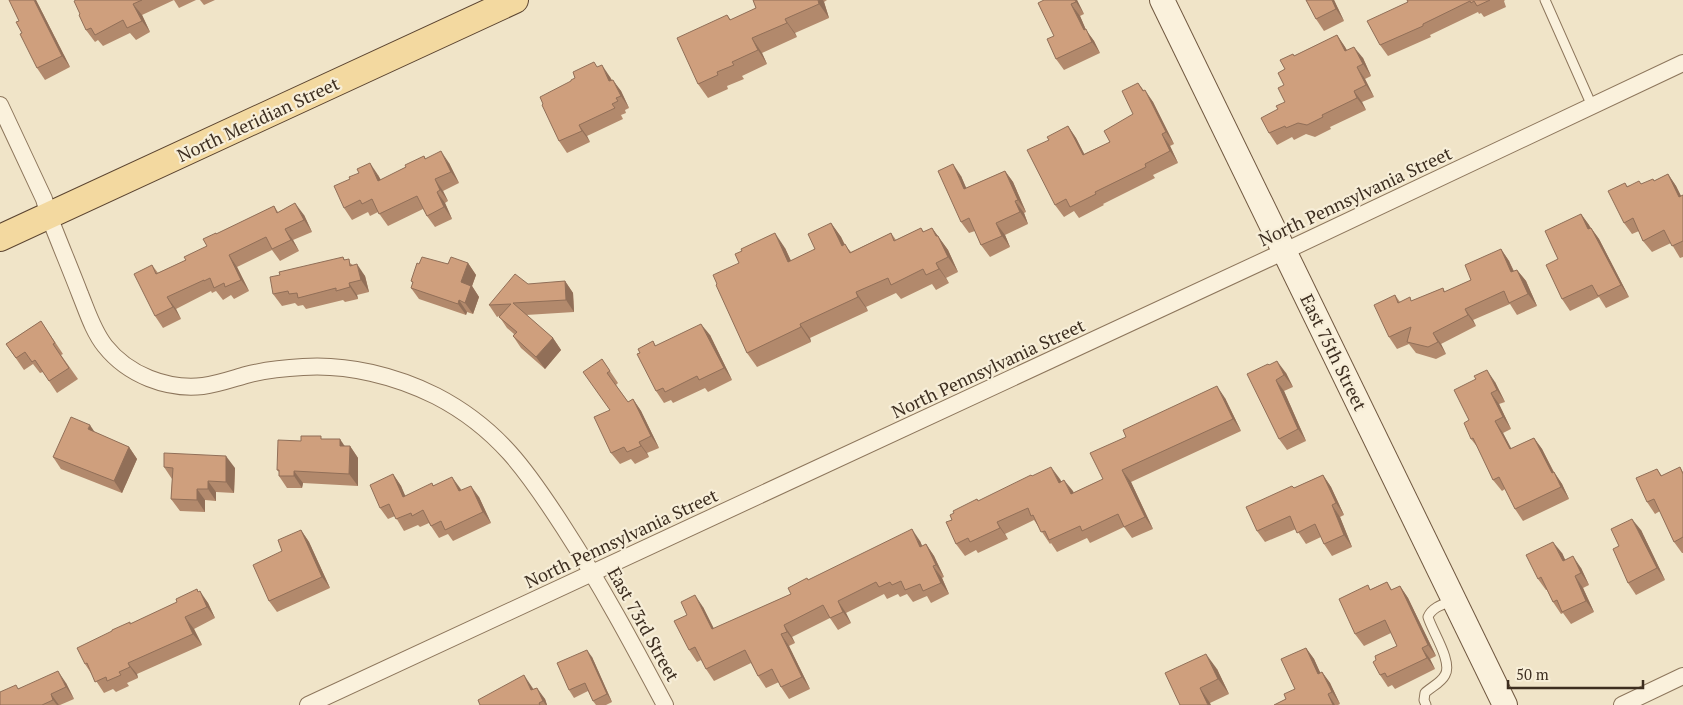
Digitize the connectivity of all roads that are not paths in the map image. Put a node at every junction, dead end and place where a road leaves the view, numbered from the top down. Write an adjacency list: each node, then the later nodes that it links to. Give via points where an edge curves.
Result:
1 (514, 0): 7 (main road, North Meridian Street)
2 (1162, 0): 9 (street, East 75th Street)
3 (1545, 0): 6 (lane)
4 (1683, 62): 6 (street, North Pennsylvania Street)
5 (0, 105): 7 (street, East 73rd Street)
6 (1592, 106): 9 (street, North Pennsylvania Street)
7 (49, 216): 8 (main road, North Meridian Street); 10 (street, East 73rd Street, via 97,334 126,365 144,376 175,386 202,386 276,369 318,366 366,372 423,390 476,421 511,452)
8 (0, 238)
9 (1285, 252): 10 (street, North Pennsylvania Street); 11 (street, East 75th Street)
10 (594, 573): 13 (street, North Pennsylvania Street); 14 (street, East 73rd Street)
11 (1454, 600): 15 (lane, via 1436,608 1428,617 1448,669 1445,677 1425,693); 16 (street, East 75th Street)
12 (1683, 676): 17 (street)
13 (308, 705)
14 (665, 705)
15 (1426, 705)
16 (1505, 705)
17 (1622, 705)

